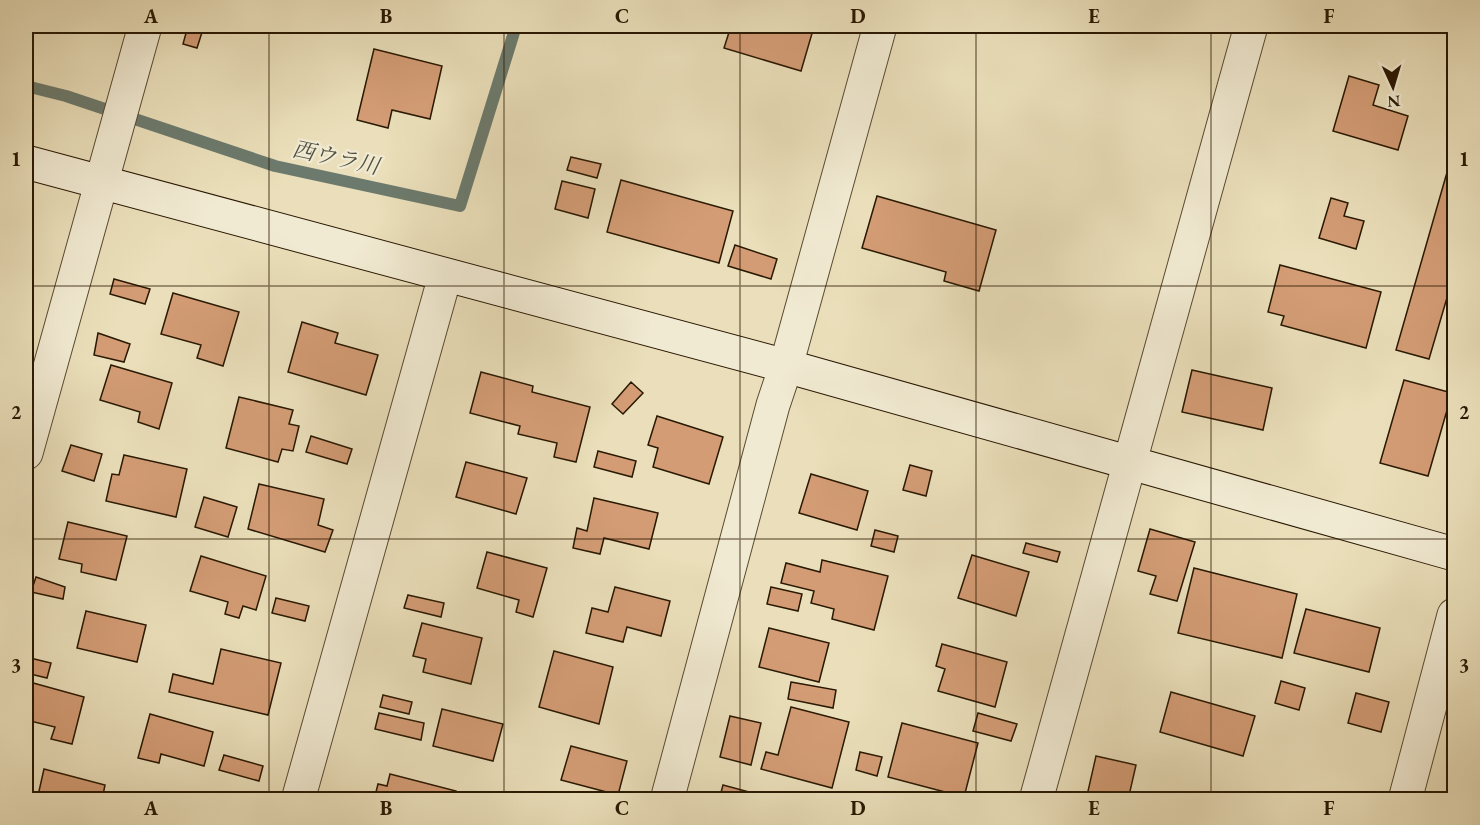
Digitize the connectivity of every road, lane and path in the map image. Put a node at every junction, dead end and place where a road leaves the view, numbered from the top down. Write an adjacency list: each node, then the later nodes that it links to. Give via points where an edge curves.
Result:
1 (145, 26): 5 (street)
2 (880, 26): 7 (street)
3 (1251, 26): 9 (street)
4 (26, 162): 5 (street)
5 (102, 183): 6 (street); 8 (street)
6 (445, 276): 7 (street); 12 (street)
7 (786, 366): 9 (street); 13 (street)
8 (26, 453)
9 (1130, 463): 10 (street); 14 (street)
10 (1455, 554)
11 (1455, 615): 15 (street)
12 (298, 800)
13 (667, 800)
14 (1036, 800)
15 (1405, 800)

